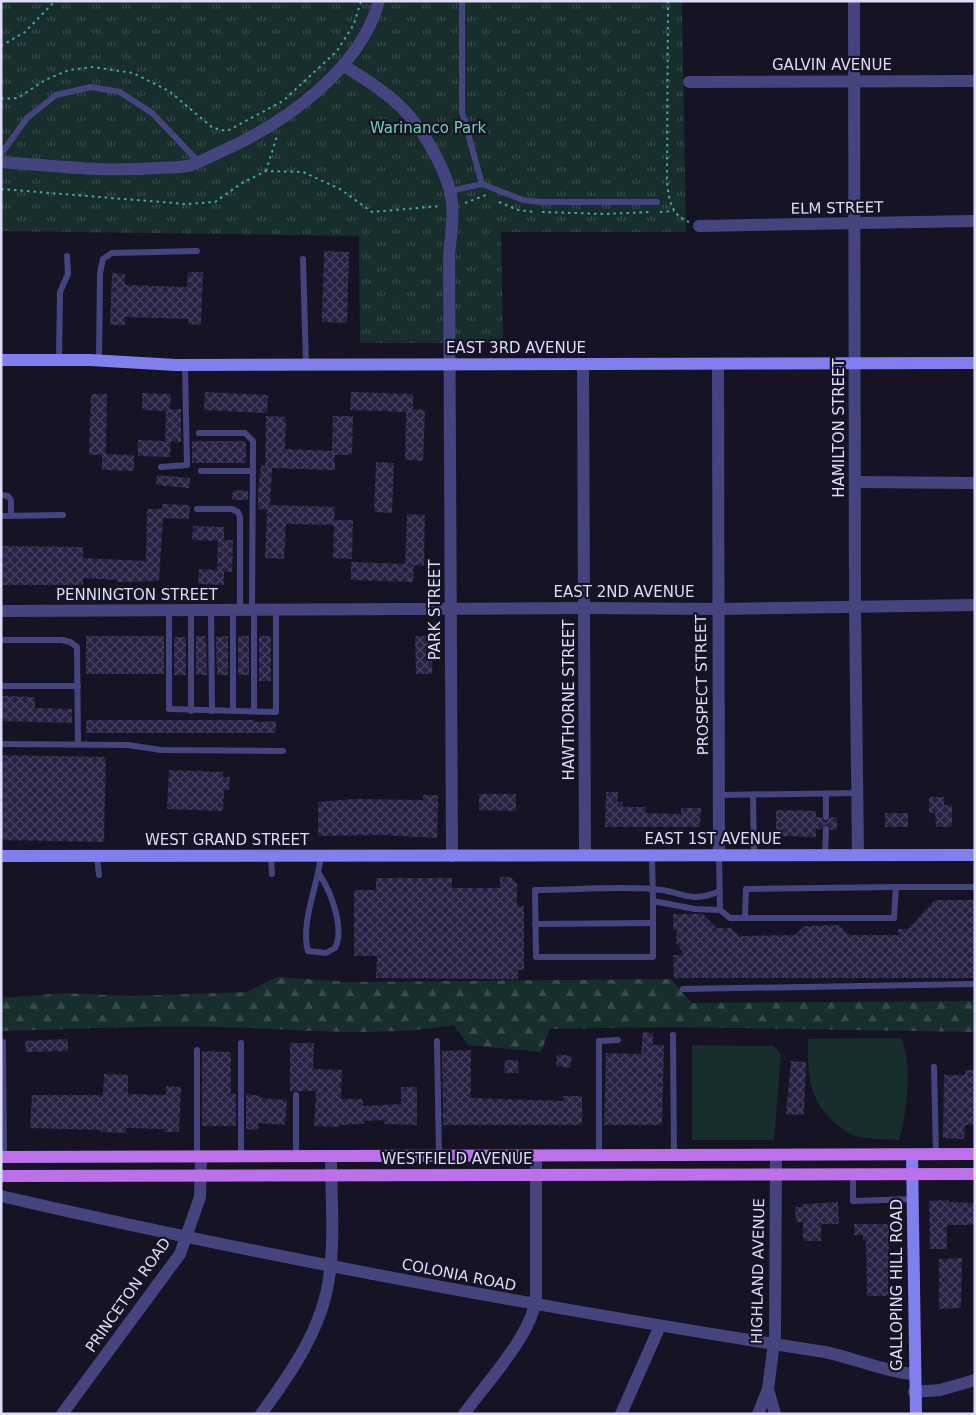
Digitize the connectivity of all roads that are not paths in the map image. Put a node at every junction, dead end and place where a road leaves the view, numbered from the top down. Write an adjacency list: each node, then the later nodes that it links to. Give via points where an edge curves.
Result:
1 (379, 1): 4 (street, via 364,39)
2 (462, 1): 11 (lane, via 462,112)
3 (854, 1): 5 (street, HAMILTON STREET)
4 (344, 66): 10 (street, via 294,110 251,139); 12 (street, PARK STREET, via 403,109 436,155)
5 (854, 81): 6 (street, GALVIN AVENUE); 7 (street, GALVIN AVENUE); 15 (street, HAMILTON STREET)
6 (975, 81)
7 (689, 82)
8 (1, 154): 10 (lane, via 27,118 56,96 92,87 120,92 152,113)
9 (1, 162): 10 (street, via 115,171 188,166)
10 (198, 162)
11 (482, 184): 12 (lane); 13 (lane, via 523,200 541,202)
12 (450, 191): 23 (street, PARK STREET)
13 (657, 202)
14 (975, 221): 15 (street, ELM STREET)
15 (855, 224): 16 (street, ELM STREET); 26 (street, HAMILTON STREET)
16 (699, 226)
17 (197, 252): 22 (lane, via 112,253 106,256 100,273)
18 (67, 256): 21 (lane, via 68,274 60,292)
19 (304, 258): 29 (lane)
20 (1, 360): 21 (street, EAST 3RD AVENUE)
21 (58, 360): 22 (street, EAST 3RD AVENUE)
22 (99, 361): 28 (street, EAST 3RD AVENUE)
23 (450, 364): 24 (street, EAST 3RD AVENUE); 29 (street, EAST 3RD AVENUE); 44 (street, PARK STREET)
24 (583, 364): 25 (street, EAST 3RD AVENUE); 42 (street, HAWTHORNE STREET)
25 (718, 364): 26 (street, EAST 3RD AVENUE); 45 (street, PROSPECT STREET)
26 (855, 364): 27 (street, EAST 3RD AVENUE); 34 (street, HAMILTON STREET)
27 (975, 364)
28 (185, 365): 29 (street, EAST 3RD AVENUE); 31 (lane, via 187,466)
29 (306, 365)
30 (199, 433): 32 (lane, via 245,433 250,436 253,441)
31 (161, 467)
32 (253, 470): 33 (lane); 48 (lane)
33 (201, 471)
34 (855, 482): 35 (street); 43 (street, HAMILTON STREET)
35 (975, 483)
36 (1, 495): 40 (lane, via 11,500)
37 (197, 509): 48 (lane, via 232,509 238,512)
38 (63, 515): 40 (lane)
39 (1, 516): 40 (lane)
40 (11, 516)
41 (975, 605): 43 (street, EAST 2ND AVENUE)
42 (585, 608): 44 (street, EAST 2ND AVENUE); 45 (street, EAST 2ND AVENUE); 68 (street, HAWTHORNE STREET)
43 (854, 608): 45 (street, EAST 2ND AVENUE); 63 (street, HAMILTON STREET)
44 (451, 609): 49 (street, EAST 2ND AVENUE); 76 (street, PARK STREET)
45 (717, 609): 65 (street, PROSPECT STREET)
46 (190, 610): 47 (street, PENNINGTON STREET); 51 (street, PENNINGTON STREET); 55 (lane)
47 (211, 610): 48 (street, PENNINGTON STREET); 56 (lane)
48 (245, 610): 49 (street, PENNINGTON STREET); 57 (lane); 58 (lane)
49 (275, 610): 58 (lane, via 277,710)
50 (1, 611): 51 (street, PENNINGTON STREET)
51 (169, 611): 55 (lane, via 169,708)
52 (1, 640): 54 (lane, via 62,640 74,643 78,650)
53 (1, 686): 54 (lane)
54 (78, 686): 60 (lane)
55 (191, 711): 56 (lane)
56 (212, 711): 57 (lane)
57 (233, 711): 58 (lane)
58 (254, 711)
59 (1, 744): 60 (lane)
60 (78, 744): 61 (lane, via 136,745 161,750)
61 (283, 751)
62 (826, 794): 63 (lane); 64 (lane); 66 (lane)
63 (858, 794): 70 (street, HAMILTON STREET)
64 (753, 795): 65 (lane); 79 (lane)
65 (719, 796): 78 (street, PROSPECT STREET)
66 (826, 817)
67 (826, 830): 69 (lane)
68 (585, 855): 76 (street, EAST 1ST AVENUE); 77 (street, EAST 1ST AVENUE)
69 (825, 855): 70 (street, EAST 1ST AVENUE); 79 (street, EAST 1ST AVENUE)
70 (858, 855): 71 (street, EAST 1ST AVENUE)
71 (975, 855)
72 (1, 856): 73 (street, WEST GRAND STREET)
73 (97, 856): 74 (street, WEST GRAND STREET); 80 (lane)
74 (271, 856): 75 (street, WEST GRAND STREET); 81 (lane)
75 (321, 856): 76 (street, WEST GRAND STREET); 82 (lane)
76 (452, 856)
77 (652, 856): 78 (street, EAST 1ST AVENUE); 85 (lane)
78 (720, 856): 79 (street, EAST 1ST AVENUE); 86 (lane)
79 (754, 856)
80 (99, 874)
81 (272, 874)
82 (319, 874): 82 (lane, via 334,900 338,938 335,948 326,953 308,951 304,938)
83 (896, 887): 84 (lane); 89 (lane, via 746,889); 89 (lane, via 894,918)
84 (975, 887)
85 (653, 889): 86 (lane, via 691,898); 87 (lane); 91 (lane, via 535,890)
86 (720, 891): 88 (lane)
87 (653, 901): 88 (lane); 90 (lane)
88 (720, 910): 89 (lane, via 730,918)
89 (745, 918)
90 (653, 923): 91 (lane); 91 (lane, via 653,957 536,957)
91 (535, 924)
92 (975, 984): 93 (lane)
93 (683, 989)
94 (673, 1035): 103 (lane)
95 (618, 1040): 111 (lane, via 599,1041)
96 (437, 1041): 109 (lane)
97 (3, 1042): 113 (lane)
98 (240, 1043): 106 (lane)
99 (197, 1050): 114 (lane)
100 (934, 1067): 105 (lane)
101 (296, 1095): 107 (lane)
102 (975, 1154): 105 (main road, WESTFIELD AVENUE)
103 (674, 1155): 111 (main road, WESTFIELD AVENUE); 112 (main road, WESTFIELD AVENUE)
104 (912, 1155): 105 (main road, WESTFIELD AVENUE); 112 (main road, WESTFIELD AVENUE); 116 (street, GALLOPING HILL ROAD)
105 (936, 1155)
106 (241, 1156): 107 (main road, WESTFIELD AVENUE); 114 (main road, WESTFIELD AVENUE)
107 (296, 1156): 108 (main road, WESTFIELD AVENUE)
108 (330, 1156): 109 (main road, WESTFIELD AVENUE); 122 (street)
109 (438, 1156): 110 (main road, WESTFIELD AVENUE)
110 (536, 1156): 111 (main road, WESTFIELD AVENUE); 118 (street)
111 (599, 1156)
112 (776, 1156): 119 (street, HIGHLAND AVENUE)
113 (3, 1157): 114 (main road, WESTFIELD AVENUE)
114 (199, 1157): 121 (street, PRINCETON ROAD)
115 (853, 1174): 116 (main road, WESTFIELD AVENUE); 119 (main road, WESTFIELD AVENUE); 124 (lane, via 853,1201)
116 (913, 1174): 117 (main road, WESTFIELD AVENUE); 124 (street, GALLOPING HILL ROAD)
117 (975, 1174)
118 (536, 1175): 119 (main road, WESTFIELD AVENUE); 122 (main road, WESTFIELD AVENUE); 127 (street)
119 (776, 1175): 129 (street, HIGHLAND AVENUE)
120 (1, 1176): 121 (main road, WESTFIELD AVENUE)
121 (201, 1176): 122 (main road, WESTFIELD AVENUE); 125 (street, PRINCETON ROAD, via 200,1197)
122 (331, 1176): 126 (street)
123 (1, 1196): 125 (street, COLONIA ROAD)
124 (913, 1199): 130 (street, GALLOPING HILL ROAD)
125 (186, 1238): 126 (street, COLONIA ROAD); 134 (street, PRINCETON ROAD, via 175,1261)
126 (330, 1267): 127 (street, COLONIA ROAD); 135 (street, via 324,1299 306,1344)
127 (535, 1306): 128 (street, COLONIA ROAD); 136 (street, via 526,1330)
128 (660, 1326): 129 (street, COLONIA ROAD); 137 (street)
129 (774, 1344): 130 (street, COLONIA ROAD, via 842,1356); 132 (street, HIGHLAND AVENUE)
130 (914, 1374): 133 (street, GALLOPING HILL ROAD)
131 (975, 1380): 133 (street, via 940,1390)
132 (768, 1389): 138 (street, HIGHLAND AVENUE); 139 (street)
133 (914, 1392): 140 (street, GALLOPING HILL ROAD)
134 (62, 1414)
135 (261, 1414)
136 (464, 1414)
137 (621, 1414)
138 (758, 1414)
139 (775, 1414)
140 (916, 1414)

